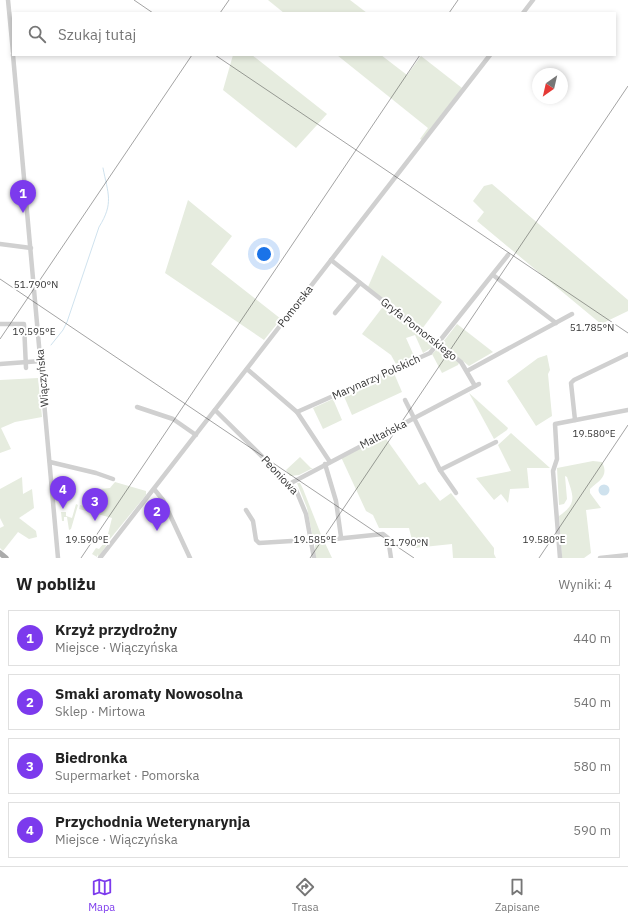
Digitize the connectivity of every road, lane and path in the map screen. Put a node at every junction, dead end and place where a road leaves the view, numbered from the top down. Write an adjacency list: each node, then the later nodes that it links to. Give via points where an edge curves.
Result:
1 (8, 0): 4 (street)
2 (533, 0): 3 (street)
3 (524, 12)
4 (12, 42)
5 (13, 56): 8 (street, Wiączyńska)
6 (489, 56): 10 (street, Pomorska)
7 (0, 244): 8 (street)
8 (31, 248): 19 (street, Wiączyńska)
9 (508, 255): 11 (street, Marynarzy Polskich)
10 (331, 260): 12 (street, Gryfa Pomorskiego); 23 (street, Pomorska)
11 (492, 275): 15 (street); 17 (street, Marynarzy Polskich)
12 (360, 283): 13 (street); 17 (street, Gryfa Pomorskiego)
13 (335, 313)
14 (572, 314): 15 (street)
15 (556, 323): 24 (street)
16 (0, 324): 20 (street, via 24,324)
17 (438, 344): 24 (street, Gryfa Pomorskiego, via 461,362); 29 (street, Marynarzy Polskich, via 430,353)
18 (628, 354): 31 (street, via 571,383)
19 (41, 361): 20 (street); 34 (street, Wiączyńska)
20 (26, 362): 21 (street); 22 (street)
21 (0, 364)
22 (26, 368)
23 (247, 369): 27 (street, Pomorska); 29 (street)
24 (467, 371): 30 (street, Maltańska, via 477,385)
25 (405, 400): 30 (street)
26 (137, 407): 32 (street, via 172,419)
27 (215, 410): 32 (street, Pomorska); 39 (street, Peoniowa)
28 (628, 410): 31 (street)
29 (297, 412): 35 (street)
30 (414, 418): 35 (street, Maltańska); 37 (street)
31 (575, 420): 53 (street, via 557,423 554,426 557,459 553,471)
32 (196, 435): 40 (street, Pomorska)
33 (496, 442): 37 (street)
34 (50, 462): 38 (street); 48 (street, Wiączyńska)
35 (330, 462): 36 (street, Maltańska)
36 (325, 464): 39 (street, Maltańska); 43 (street, via 336,501)
37 (440, 470): 41 (street)
38 (113, 479)
39 (291, 483): 44 (street, Peoniowa, via 304,504)
40 (154, 489): 49 (street, Pomorska); 50 (street, via 162,498)
41 (456, 493)
42 (246, 510): 44 (street, via 253,521 256,540 259,543)
43 (341, 537): 44 (street); 52 (street, via 382,534 388,538)
44 (311, 541): 51 (street, Peoniowa)
45 (0, 553): 47 (main road)
46 (628, 555): 55 (street)
47 (6, 558)
48 (58, 558)
49 (100, 558)
50 (190, 558)
51 (314, 558)
52 (391, 558)
53 (560, 558)
54 (600, 558): 55 (street)
55 (610, 558)

